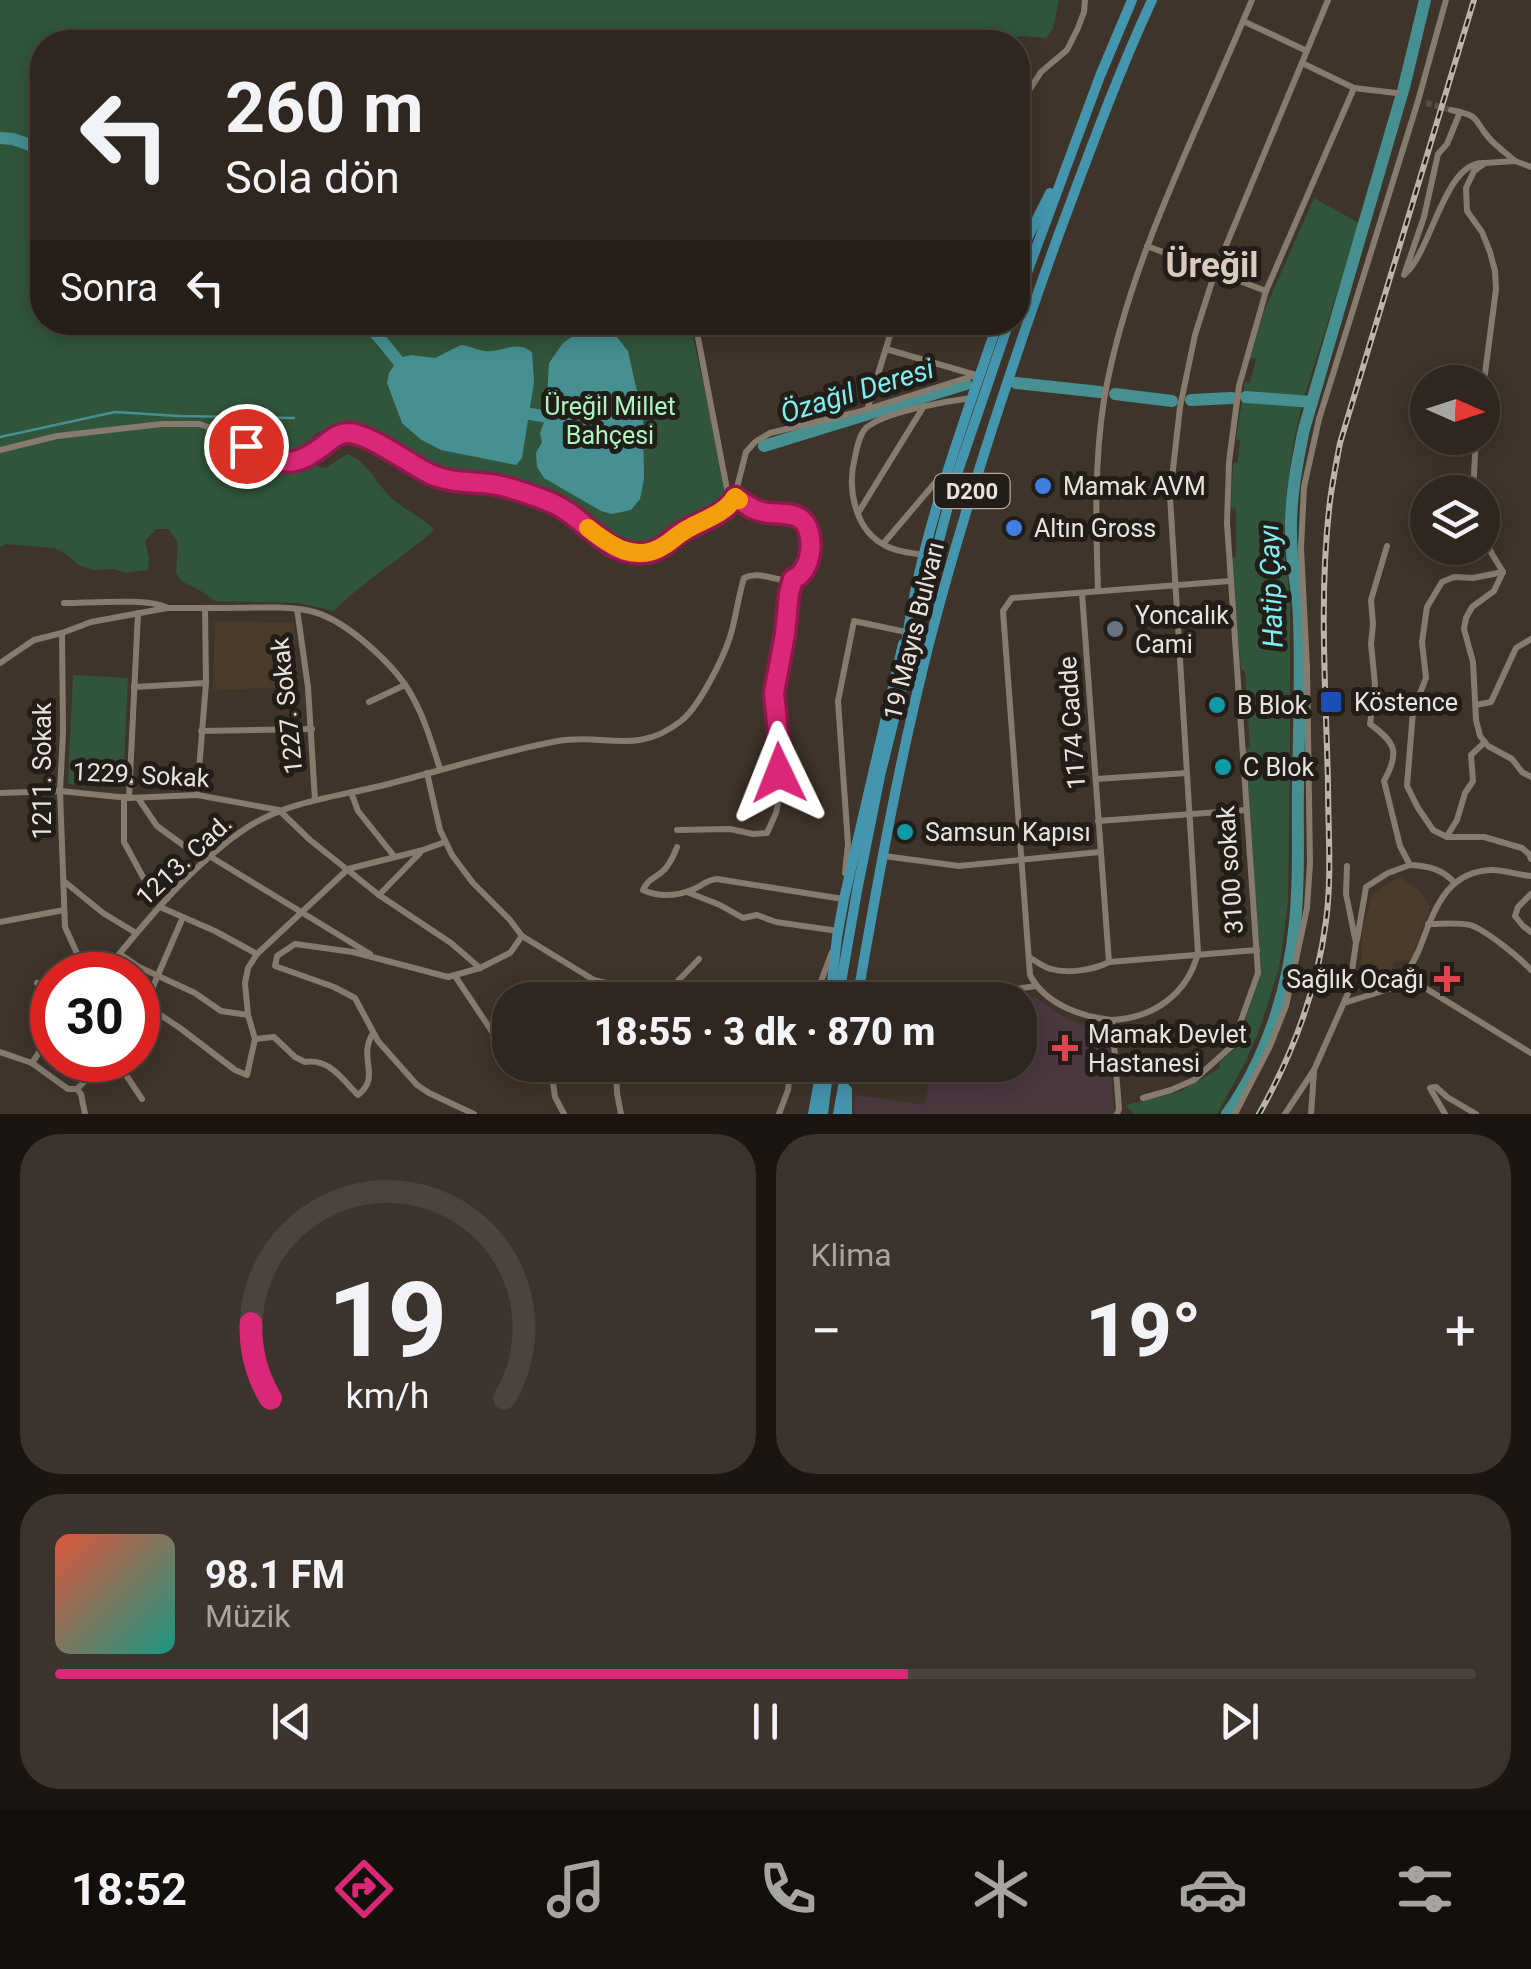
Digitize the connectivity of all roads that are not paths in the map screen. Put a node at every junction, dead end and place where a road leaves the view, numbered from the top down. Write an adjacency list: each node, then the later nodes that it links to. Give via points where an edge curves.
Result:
1 (1085, 0): 10 (street, via 1067,50)
2 (1132, 0): 16 (highway)
3 (1154, 0): 22 (highway, 19 Mayıs Bulvarı / D200)
4 (1252, 0): 7 (street)
5 (1328, 0): 8 (street)
6 (1446, 0): 176 (street, via 1422,102 1308,463 1301,548 1306,908 1286,1006)
7 (1243, 20): 8 (street); 18 (street)
8 (1307, 52): 9 (street)
9 (1302, 63): 11 (street); 20 (street)
10 (1030, 88)
11 (1354, 88): 12 (street); 21 (street, 3100 sokak)
12 (1396, 93)
13 (1515, 160): 14 (street); 14 (street, via 1470,114 1456,111 1404,274 1416,264 1459,174); 15 (street)
14 (1485, 163): 31 (street, via 1466,188 1467,211 1495,271)
15 (1531, 167)
16 (1064, 171): 17 (highway); 19 (highway)
17 (1030, 236)
18 (1147, 246): 20 (street); 48 (street, via 1104,402 1096,490)
19 (1030, 264)
20 (1215, 272): 21 (street); 47 (street, via 1180,407 1170,496)
21 (1266, 291): 46 (street, 3100 sokak, via 1239,386 1229,462)
22 (1030, 313)
23 (697, 335): 38 (street, via 725,484)
24 (890, 335): 29 (street)
25 (993, 335): 28 (highway)
26 (1004, 335): 30 (highway, 19 Mayıs Bulvarı / D200)
27 (1022, 335): 92 (highway, 19 Mayıs Bulvarı / D200, via 931,638)
28 (991, 342): 30 (highway); 32 (highway)
29 (886, 350): 32 (street); 35 (street)
30 (996, 359): 62 (highway, 19 Mayıs Bulvarı / D200, via 955,480)
31 (1486, 365)
32 (978, 376): 33 (highway); 35 (street)
33 (972, 398): 34 (street); 42 (highway)
34 (924, 406): 39 (street); 39 (street, via 866,428 860,437 851,473)
35 (868, 408): 38 (street, via 755,442 746,452)
36 (0, 450): 38 (street, via 57,436 198,424 286,463 346,432 434,476 496,484 553,502 612,547 633,554 667,544)
37 (939, 478): 40 (street)
38 (735, 497): 45 (street, via 806,524 809,560)
39 (858, 514): 40 (street)
40 (883, 544): 42 (street)
41 (1387, 546): 96 (street, via 1371,600 1370,724 1394,749 1384,781)
42 (925, 555): 55 (highway)
43 (1499, 565): 44 (street)
44 (1503, 572): 64 (street, via 1466,618); 84 (street, via 1442,582 1427,607 1426,678 1413,711 1407,786 1434,830)
45 (793, 579): 68 (street, 1213. Cad., via 744,578 730,638 710,680 686,718 670,729 630,742 563,740); 83 (street, via 774,693 781,789 768,833)
46 (1230, 581): 47 (street); 80 (street, 3100 sokak)
47 (1174, 584): 48 (street); 70 (street)
48 (1098, 591): 49 (street)
49 (1082, 592): 72 (street, 1174 Cadde); 93 (street, via 1012,598 1003,611)
50 (64, 603): 51 (street, via 147,602)
51 (167, 608): 52 (street); 54 (street)
52 (205, 608): 53 (street); 59 (street)
53 (296, 609): 61 (street, via 339,622); 65 (street, 1227. Sokak)
54 (138, 613): 56 (street); 60 (street)
55 (907, 628): 62 (highway); 99 (street, via 854,620 838,701); 107 (highway)
56 (62, 633): 58 (street, via 34,640); 73 (street, 1211. Sokak)
57 (1531, 638): 64 (street, via 1516,648 1492,702)
58 (0, 662)
59 (206, 683): 60 (street); 66 (street)
60 (134, 686): 77 (street)
61 (405, 686): 63 (street); 68 (street)
62 (900, 696): 137 (highway, 19 Mayıs Bulvarı / D200)
63 (369, 702)
64 (1476, 704): 67 (street)
65 (312, 729): 66 (street); 78 (street, 1227. Sokak)
66 (201, 731): 76 (street)
67 (1485, 742): 71 (street); 84 (street, via 1472,756 1472,781)
68 (440, 768): 69 (street, 1213. Cad.)
69 (427, 773): 74 (street, 1213. Cad.); 85 (street)
70 (1187, 773): 72 (street); 81 (street)
71 (1531, 777)
72 (1096, 779): 82 (street, 1174 Cadde)
73 (60, 791): 75 (street, 1229. Sokak); 77 (street, 1229. Sokak); 101 (street, 1211. Sokak)
74 (351, 792): 78 (street, 1213. Cad.); 91 (street, via 358,812)
75 (0, 793)
76 (197, 795): 77 (street, 1229. Sokak); 79 (street, 1229. Sokak)
77 (130, 797): 94 (street, via 157,826); 106 (street, via 124,842 143,878)
78 (315, 800): 79 (street, 1213. Cad.)
79 (279, 810): 94 (street, 1213. Cad.); 98 (street)
80 (1246, 810): 81 (street); 119 (street, 3100 sokak)
81 (1190, 814): 82 (street); 122 (street)
82 (1098, 820): 90 (street, 1174 Cadde)
83 (676, 830)
84 (1446, 837): 88 (street, via 1484,837)
85 (445, 842): 89 (street); 116 (street)
86 (1531, 845): 88 (street)
87 (677, 847): 103 (street, via 670,864 643,890 662,897)
88 (1522, 848): 95 (street)
89 (423, 850): 91 (street); 105 (street)
90 (1100, 852): 93 (street); 127 (street, 1174 Cadde)
91 (394, 856): 98 (street)
92 (882, 856): 93 (street, via 959,866); 138 (highway, 19 Mayıs Bulvarı / D200)
93 (1021, 858): 124 (street)
94 (208, 859): 106 (street, 1213. Cad.); 110 (street)
95 (1531, 859)
96 (1410, 865): 102 (street, via 1445,872); 118 (street, via 1366,887)
97 (1347, 866): 118 (street)
98 (348, 869): 105 (street); 110 (street)
99 (845, 873)
100 (1531, 876): 102 (street, via 1495,870)
101 (64, 882): 109 (street, 1211. Sokak); 115 (street)
102 (1455, 883): 113 (street)
103 (685, 891): 107 (street, via 717,879); 117 (street, via 743,918)
104 (1531, 894): 114 (street, via 1516,916)
105 (379, 895): 128 (street)
106 (167, 899): 108 (street, 1213. Cad.)
107 (844, 899): 117 (highway)
108 (160, 907): 111 (street); 115 (street, 1213. Cad.)
109 (64, 910): 112 (street); 120 (street, 1211. Sokak)
110 (304, 912): 123 (street); 125 (street)
111 (183, 918): 123 (street); 129 (street)
112 (0, 919)
113 (1428, 924): 130 (street, via 1467,924 1486,932); 141 (street)
114 (1531, 932)
115 (136, 934): 121 (street, 1213. Cad.)
116 (522, 936): 128 (street, via 510,953); 133 (street)
117 (837, 936): 135 (street); 136 (highway)
118 (1356, 943): 142 (street)
119 (1256, 950): 122 (street); 164 (street, 3100 sokak, via 1258,973 1232,1046 1194,1080)
120 (76, 952)
121 (122, 952)
122 (1198, 953): 127 (street); 145 (street, via 1178,993 1162,1006)
123 (258, 954): 144 (street, via 245,983)
124 (1029, 957): 127 (street, via 1058,970); 139 (street)
125 (375, 958): 132 (street); 147 (street, via 295,944 277,956 276,966 355,998)
126 (699, 959): 134 (street)
127 (1109, 962)
128 (480, 968): 132 (street)
129 (160, 970)
130 (1531, 970)
131 (160, 975): 144 (street, via 221,1011)
132 (455, 976): 146 (street)
133 (602, 982)
134 (678, 982)
135 (820, 982)
136 (832, 982)
137 (841, 982)
138 (860, 982)
139 (1034, 982)
140 (1037, 987): 145 (street, via 1076,1013)
141 (1397, 987): 142 (street); 150 (street, via 1417,984)
142 (1343, 1004): 152 (street)
143 (160, 1015): 148 (street, via 248,1076)
144 (248, 1015): 148 (street)
145 (1112, 1020): 175 (street)
146 (492, 1032)
147 (373, 1033): 148 (street, via 366,1045 370,1078 358,1095 326,1063 295,1057 274,1037); 167 (street, via 418,1085)
148 (254, 1039)
149 (0, 1052): 151 (street)
150 (1531, 1053)
151 (30, 1062)
152 (1314, 1070): 177 (street); 178 (street)
153 (58, 1082): 163 (street)
154 (85, 1082): 163 (street)
155 (130, 1082): 165 (street)
156 (553, 1082): 168 (street)
157 (617, 1082): 169 (street)
158 (789, 1082): 170 (street)
159 (822, 1082): 171 (highway)
160 (825, 1082): 172 (highway)
161 (844, 1082): 173 (highway)
162 (846, 1082): 174 (highway)
163 (77, 1090): 166 (street)
164 (1143, 1098)
165 (142, 1100)
166 (85, 1114)
167 (474, 1114)
168 (564, 1114)
169 (621, 1114)
170 (779, 1114)
171 (814, 1114)
172 (823, 1114)
173 (838, 1114)
174 (847, 1114)
175 (1117, 1114)
176 (1235, 1114)
177 (1286, 1114)
178 (1312, 1114)
179 (1446, 1114): 180 (street, via 1430,1088)
180 (1476, 1114)

